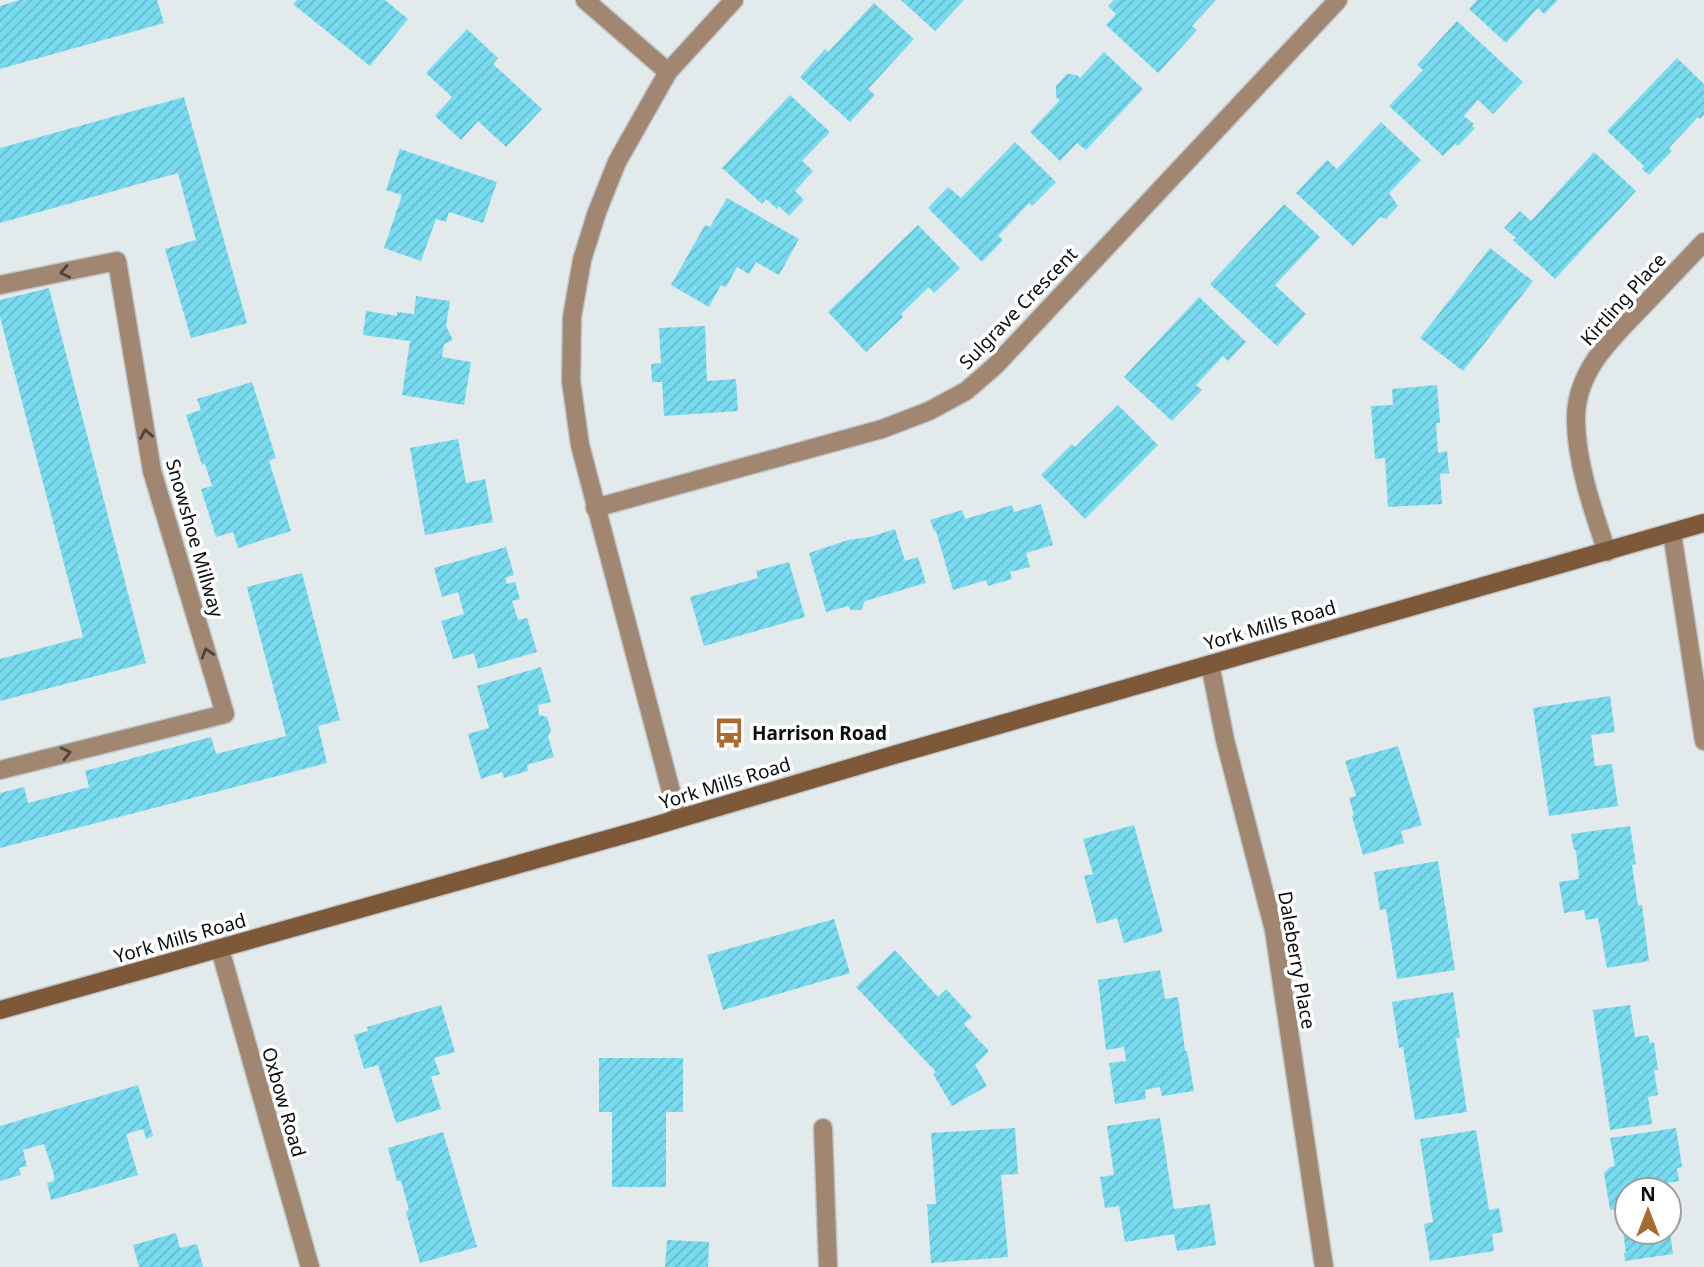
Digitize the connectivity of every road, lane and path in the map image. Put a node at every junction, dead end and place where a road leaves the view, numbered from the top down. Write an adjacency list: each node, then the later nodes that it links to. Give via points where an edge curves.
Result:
1 (585, 0): 4 (street)
2 (734, 0): 4 (street)
3 (1338, 0): 7 (street, Sulgrave Crescent, via 995,366 966,391 882,429)
4 (668, 72): 7 (street, via 617,162 597,212 572,317 571,381)
5 (1704, 242): 10 (street, Kirtling Place, via 1602,349 1584,378 1576,413 1578,443)
6 (0, 285): 13 (street, Snowshoe Millway, one-way to 6, via 225,714 152,471 117,261)
7 (595, 508): 14 (street)
8 (1704, 523): 9 (main road, York Mills Road)
9 (1672, 533): 10 (main road, York Mills Road); 12 (street)
10 (1607, 552): 11 (main road, York Mills Road)
11 (1210, 664): 14 (main road, York Mills Road); 20 (street, Daleberry Place, via 1274,930)
12 (1704, 741)
13 (0, 770)
14 (678, 818): 15 (main road, York Mills Road)
15 (220, 949): 16 (main road, York Mills Road); 18 (street, Oxbow Road)
16 (0, 1010)
17 (823, 1128): 19 (street)
18 (310, 1267)
19 (828, 1267)
20 (1324, 1267)

